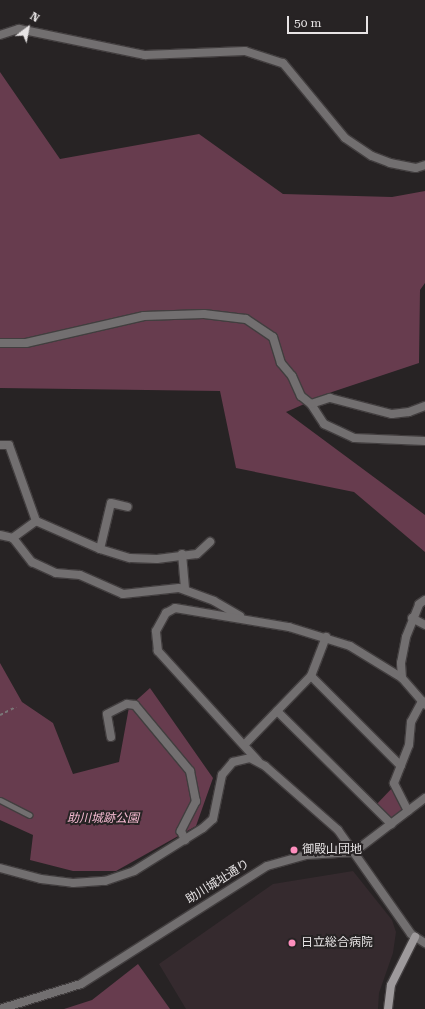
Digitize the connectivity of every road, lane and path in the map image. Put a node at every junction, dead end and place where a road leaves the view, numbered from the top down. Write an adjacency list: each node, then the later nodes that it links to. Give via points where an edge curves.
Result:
1 (0, 35): 2 (street, via 19,29 145,55 245,51 283,63 345,138 372,156 390,163 416,168)
2 (425, 166)
3 (0, 343): 4 (street, via 26,343 144,316 204,314 246,319 273,337 281,363 292,376 301,396)
4 (311, 404): 5 (street, via 330,398 392,414 409,412); 6 (street, via 324,424 354,438)
5 (425, 406)
6 (425, 441)
7 (0, 445): 9 (street, via 9,445)
8 (128, 506): 13 (street, via 111,503)
9 (36, 520): 11 (street); 13 (street)
10 (0, 535): 11 (street)
11 (13, 538): 15 (street, via 32,562 56,573 80,576 123,594)
12 (210, 542): 14 (street, via 197,554)
13 (100, 549): 14 (street, via 130,558 157,559)
14 (182, 554): 15 (street)
15 (185, 589): 17 (street, via 219,603)
16 (425, 600): 18 (street, via 419,604)
17 (244, 618): 20 (street); 28 (street, via 175,608 160,621 155,641 164,660)
18 (412, 618): 19 (street); 22 (street, via 401,663)
19 (425, 625)
20 (326, 637): 21 (street); 22 (street, via 368,655)
21 (311, 676): 25 (street); 30 (street)
22 (402, 678): 23 (street)
23 (424, 702): 30 (street, via 411,722 409,745)
24 (16, 707): 26 (path)
25 (277, 711): 28 (street); 35 (street)
26 (0, 715)
27 (112, 737): 36 (street, via 108,714 127,704 135,705 190,771 196,801 181,831)
28 (245, 744): 29 (street)
29 (258, 761): 36 (street, via 240,759 227,767 220,784 213,819); 37 (street, via 332,823)
30 (401, 766): 33 (street, via 394,783)
31 (425, 798): 33 (street)
32 (0, 800): 34 (lane)
33 (408, 811): 35 (street)
34 (29, 815)
35 (391, 824): 37 (street)
36 (185, 840): 38 (street, via 134,871 105,881 60,881)
37 (354, 852): 39 (street); 41 (street, 助川城址通り, via 306,855 267,866 81,984)
38 (0, 868)
39 (415, 938): 40 (street); 42 (street, via 391,985)
40 (425, 943)
41 (0, 1009)
42 (388, 1009)

